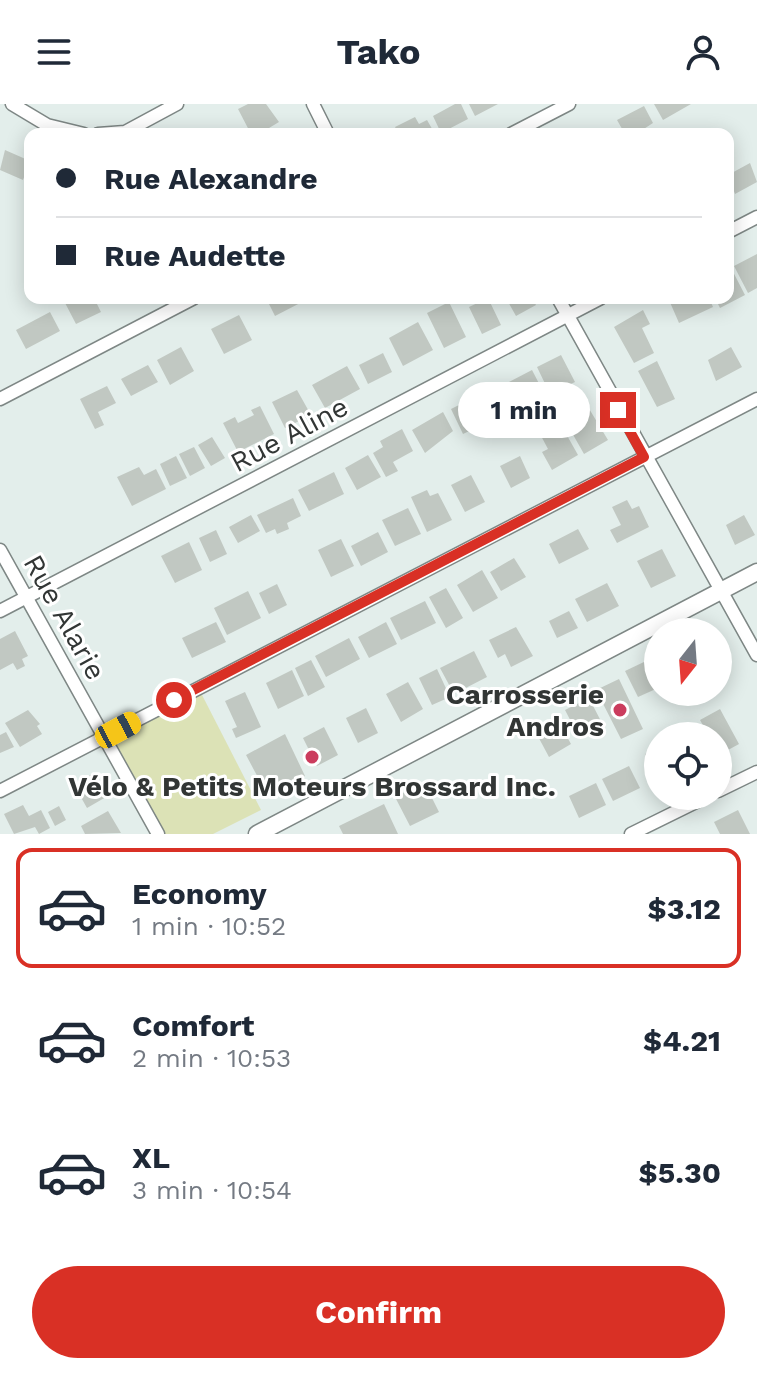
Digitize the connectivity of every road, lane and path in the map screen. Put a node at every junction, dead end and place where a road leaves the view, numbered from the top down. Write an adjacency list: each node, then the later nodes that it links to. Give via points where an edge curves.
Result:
1 (12, 104): 5 (street)
2 (177, 104): 6 (street)
3 (313, 104): 7 (street)
4 (569, 104): 8 (street)
5 (59, 128)
6 (132, 128)
7 (325, 128)
8 (523, 128)
9 (757, 217): 10 (street)
10 (734, 229)
11 (182, 304): 15 (street)
12 (561, 304): 14 (street)
13 (590, 304): 14 (street, Rue Aline)
14 (567, 316): 17 (street); 21 (street, Rue Aline)
15 (0, 399)
16 (757, 399): 17 (street)
17 (644, 457): 20 (street); 24 (street)
18 (0, 550): 21 (street, Rue Alarie)
19 (757, 572): 20 (street)
20 (722, 590): 23 (street); 30 (street)
21 (27, 597): 22 (street, Rue Aline); 24 (street, Rue Alarie)
22 (0, 611)
23 (757, 655)
24 (105, 738): 27 (street); 29 (street, Rue Alarie)
25 (757, 772): 26 (street)
26 (732, 784)
27 (0, 791)
28 (680, 810): 31 (street)
29 (158, 834)
30 (257, 834)
31 (631, 834)

